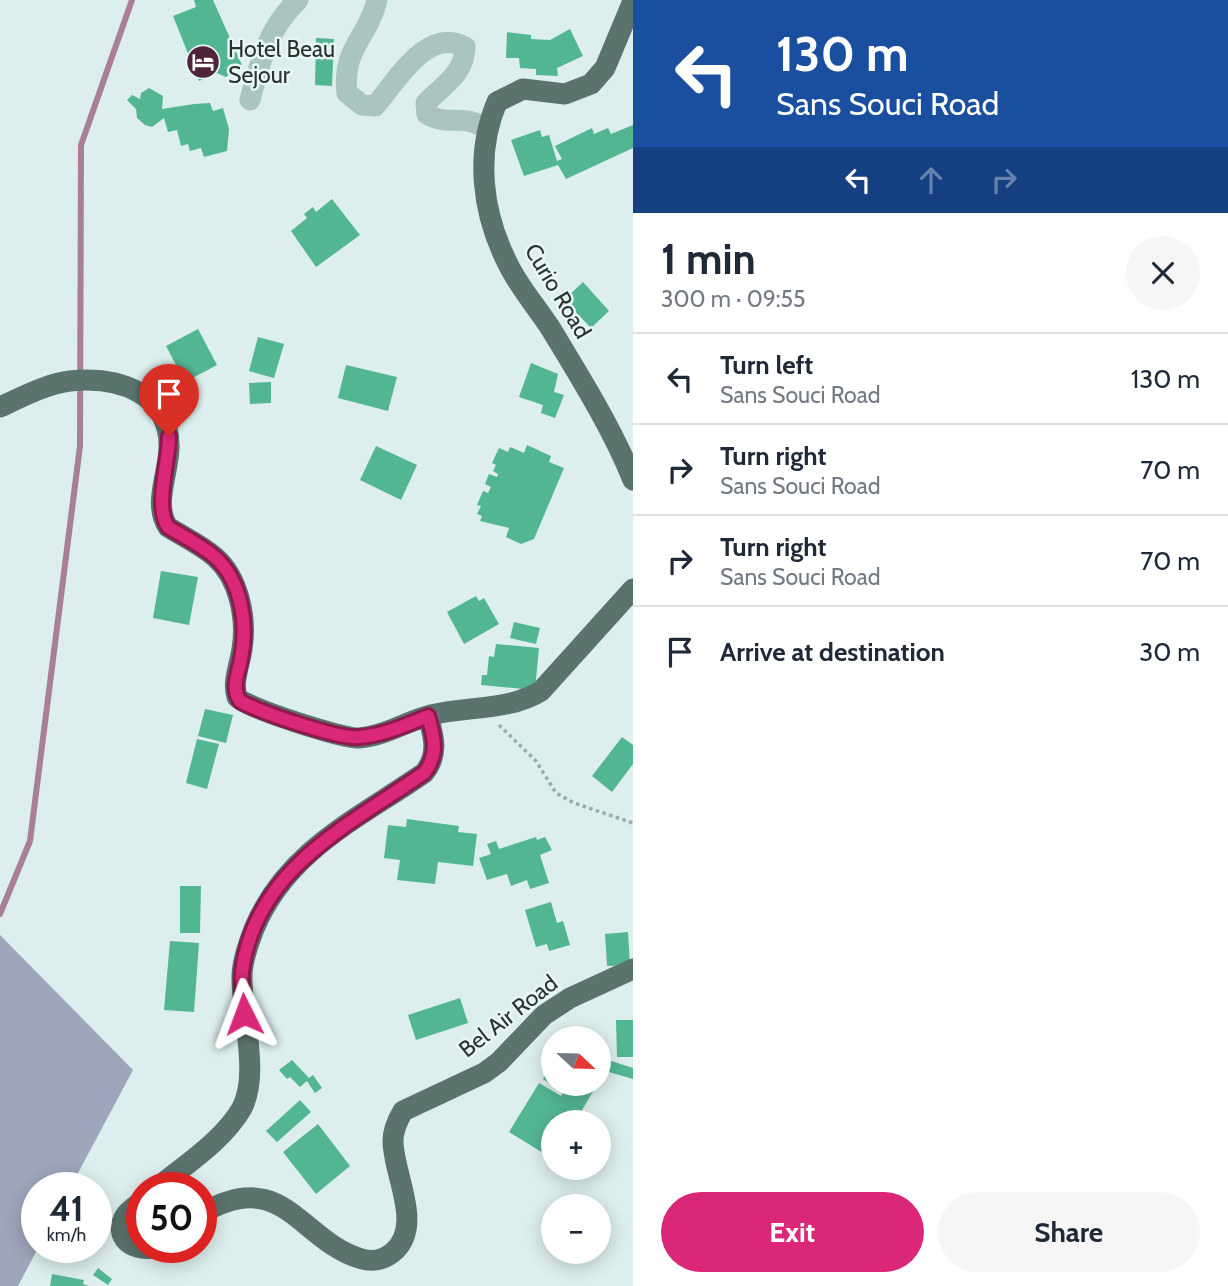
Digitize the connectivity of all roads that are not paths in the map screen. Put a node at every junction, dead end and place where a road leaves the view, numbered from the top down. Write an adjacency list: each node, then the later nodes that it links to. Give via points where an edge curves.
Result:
1 (377, 0): 5 (street, via 345,72 347,93 362,105 375,106 423,51 454,41 465,47 464,63 426,103 427,114 439,122 473,120)
2 (296, 1): 4 (street, via 278,19 264,49)
3 (633, 1): 5 (main road, Curio Road, via 605,68 591,85 565,94 523,89 497,102)
4 (250, 100)
5 (485, 128): 7 (main road, Curio Road, via 481,169 507,262 577,372)
6 (0, 407): 9 (main road, via 70,381 131,386 157,407 169,436 163,520 214,557 239,599 244,636 235,692 240,701 358,738)
7 (633, 480)
8 (633, 589): 9 (main road, via 541,691 525,700)
9 (428, 716): 11 (main road, via 435,744 424,773 320,842 286,875 268,902 254,929 242,973 250,1069 243,1106 219,1137)
10 (633, 969): 12 (main road, Bel Air Road, via 544,1015 484,1073 403,1111 393,1142 407,1223 398,1248 386,1257 374,1261 346,1252 270,1201 252,1198)
11 (176, 1172)
12 (217, 1206)
13 (126, 1215): 14 (main road, via 121,1225)
14 (126, 1241)

